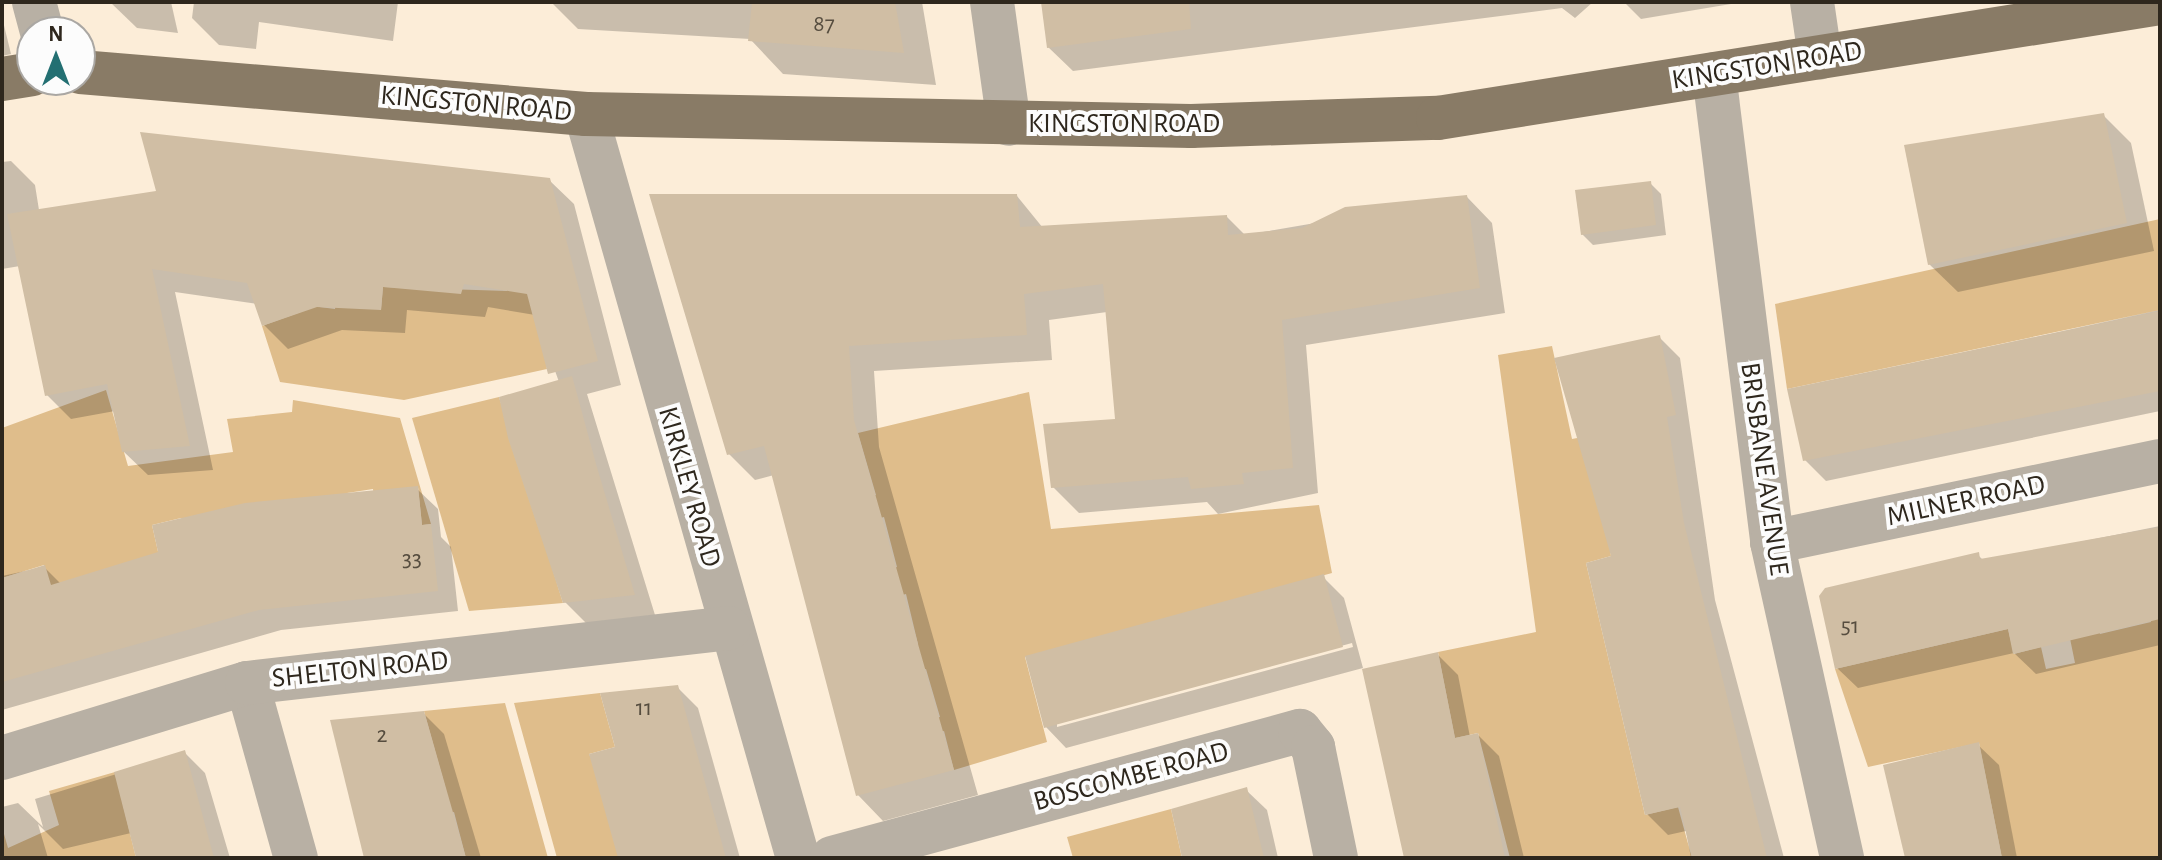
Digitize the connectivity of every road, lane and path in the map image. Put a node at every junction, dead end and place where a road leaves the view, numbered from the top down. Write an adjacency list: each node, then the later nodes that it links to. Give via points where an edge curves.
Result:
1 (992, 2): 8 (street)
2 (1812, 2): 4 (street)
3 (2160, 3): 4 (main road, KINGSTON ROAD)
4 (1820, 57): 6 (main road, KINGSTON ROAD)
5 (96, 73): 7 (main road, KINGSTON ROAD)
6 (1714, 74): 8 (main road, KINGSTON ROAD, via 1438,118); 10 (street, BRISBANE AVENUE)
7 (586, 114): 8 (main road, KINGSTON ROAD); 11 (street, KIRKLEY ROAD)
8 (1009, 124)
9 (2160, 461): 10 (street, MILNER ROAD)
10 (1772, 542): 18 (street, BRISBANE AVENUE)
11 (729, 628): 12 (street, SHELTON ROAD); 15 (street, KIRKLEY ROAD)
12 (247, 683): 13 (street, SHELTON ROAD); 14 (street)
13 (2, 758)
14 (296, 858)
15 (798, 858)
16 (832, 858): 17 (street, BOSCOMBE ROAD, via 1300,731 1313,747)
17 (1336, 858)
18 (1842, 858)

